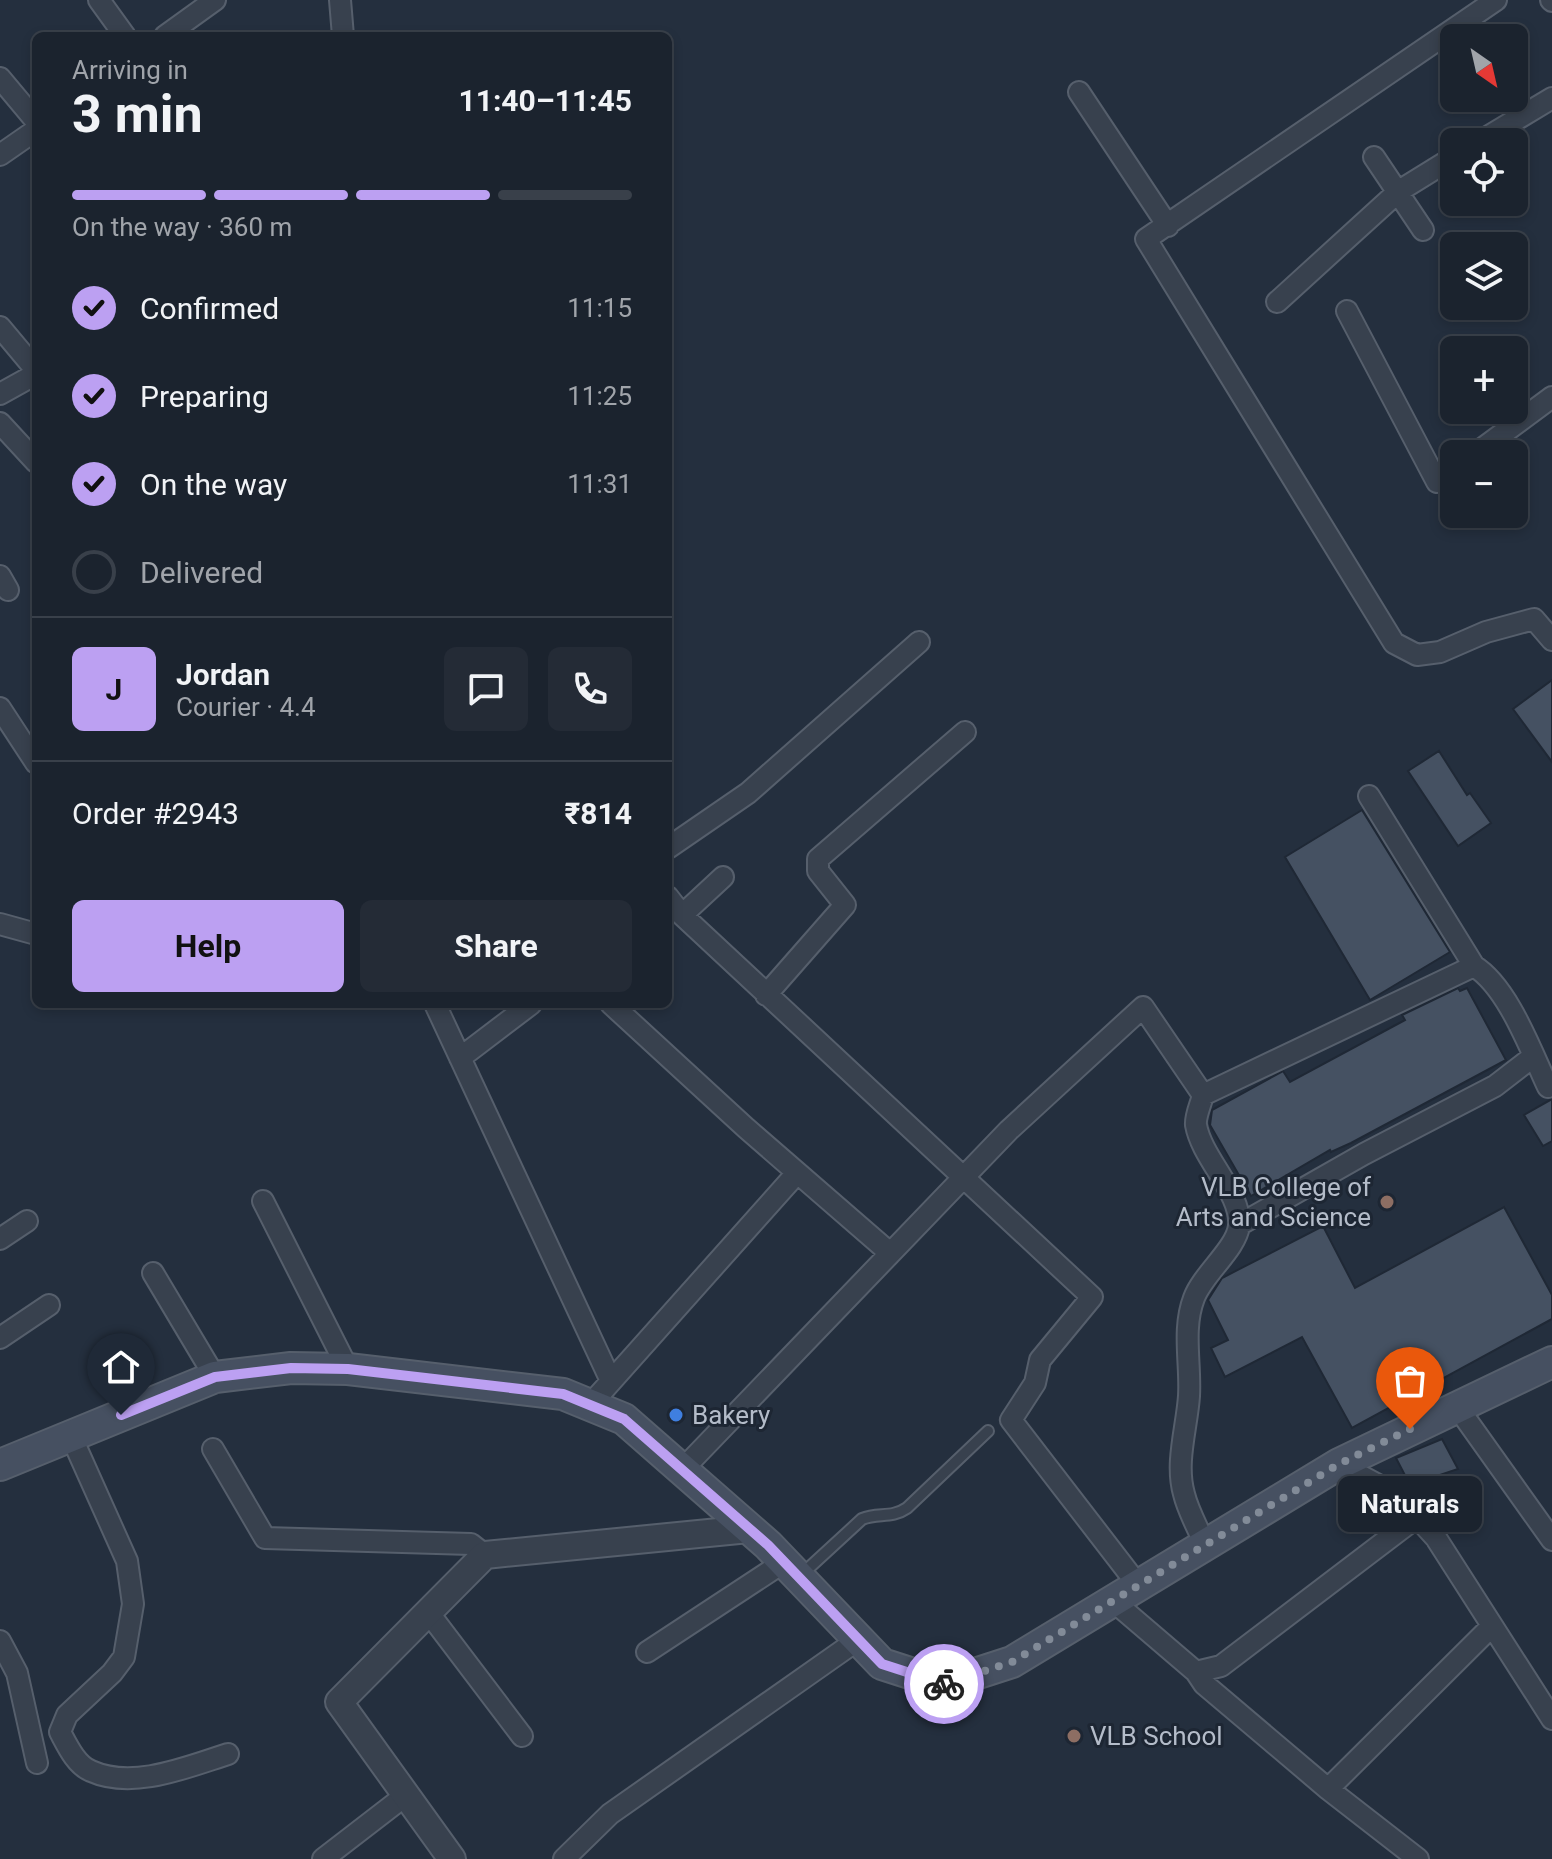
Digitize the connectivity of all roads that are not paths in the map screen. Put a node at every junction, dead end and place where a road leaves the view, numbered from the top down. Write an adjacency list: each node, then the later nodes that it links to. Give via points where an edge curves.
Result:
1 (99, 0): 5 (street)
2 (215, 0): 6 (street)
3 (340, 0): 7 (street)
4 (1496, 0): 18 (street)
5 (122, 32)
6 (171, 32)
7 (343, 32)
8 (0, 78): 11 (street)
9 (1079, 92): 18 (street)
10 (1552, 98): 12 (street)
11 (32, 116)
12 (1502, 128)
13 (32, 133): 14 (street)
14 (0, 155)
15 (1374, 157): 17 (street)
16 (1440, 166): 17 (street)
17 (1399, 191): 19 (street); 20 (street)
18 (1168, 226): 31 (street, via 1146,239 1394,643 1417,655 1440,652 1534,619)
19 (1423, 230)
20 (1277, 302)
21 (1347, 311): 30 (street)
22 (0, 327): 23 (street)
23 (32, 367)
24 (32, 374): 25 (street)
25 (0, 394)
26 (1552, 397): 28 (street)
27 (0, 423): 29 (street)
28 (1494, 440)
29 (32, 458)
30 (1440, 480)
31 (1552, 640)
32 (919, 642): 37 (street, via 748,793)
33 (0, 708): 35 (street)
34 (965, 732): 44 (street, via 818,859 818,871 845,905)
35 (32, 757)
36 (1369, 796): 43 (street)
37 (672, 845)
38 (723, 877): 40 (street)
39 (672, 902): 40 (street)
40 (682, 915): 44 (street)
41 (3, 921): 42 (street)
42 (32, 932)
43 (1474, 966): 48 (street, via 1488,974); 51 (street)
44 (766, 995): 53 (street)
45 (437, 1008): 49 (street)
46 (526, 1008): 49 (street)
47 (615, 1008): 52 (street)
48 (1534, 1056): 50 (street); 56 (street, via 1495,1086)
49 (460, 1058): 65 (street)
50 (1548, 1087)
51 (1203, 1095): 53 (street, via 1143,1007); 56 (street, via 1196,1122 1209,1160 1233,1198)
52 (797, 1173): 58 (street); 65 (street)
53 (962, 1179): 58 (street); 80 (street, via 1092,1297 1040,1360 1035,1383 1011,1420)
54 (263, 1201): 63 (street)
55 (27, 1221): 57 (street)
56 (1239, 1225): 77 (street, via 1193,1299 1188,1324 1183,1492)
57 (0, 1239)
58 (890, 1253): 73 (street)
59 (153, 1273): 64 (street)
60 (49, 1305): 61 (street)
61 (0, 1338)
62 (1552, 1362): 67 (main road)
63 (348, 1369): 64 (main road, via 291,1368); 66 (main road, via 563,1394)
64 (215, 1377): 69 (main road)
65 (611, 1381): 66 (street)
66 (590, 1405): 73 (main road, via 624,1419)
67 (1458, 1408): 71 (main road); 76 (street)
68 (988, 1431): 79 (lane, via 907,1508 890,1517 862,1519)
69 (71, 1436): 72 (main road); 89 (street, via 127,1561 133,1604 124,1657 67,1715 60,1732 69,1751 88,1771 121,1778 172,1772)
70 (213, 1449): 78 (street, via 265,1538 471,1544)
71 (1339, 1464): 74 (street, via 1397,1495); 77 (main road)
72 (0, 1465)
73 (682, 1470): 75 (main road)
74 (1417, 1517): 82 (street); 86 (street, via 1221,1666)
75 (749, 1529): 78 (street); 79 (main road)
76 (1552, 1540)
77 (1205, 1545): 80 (main road)
78 (485, 1555): 81 (street)
79 (791, 1570): 83 (main road); 85 (street)
80 (1126, 1593): 83 (main road, via 1012,1662 944,1684 882,1664); 86 (street)
81 (428, 1612): 88 (street); 92 (street, via 339,1702)
82 (1492, 1626): 87 (street); 91 (street)
83 (859, 1639): 95 (street, via 610,1814)
84 (0, 1641): 90 (street, via 17,1673)
85 (647, 1652)
86 (1196, 1672): 91 (street)
87 (1552, 1719)
88 (522, 1736)
89 (228, 1754)
90 (37, 1763)
91 (1328, 1789): 96 (street)
92 (406, 1795): 93 (street); 94 (street)
93 (323, 1859)
94 (452, 1859)
95 (564, 1859)
96 (1418, 1859)

